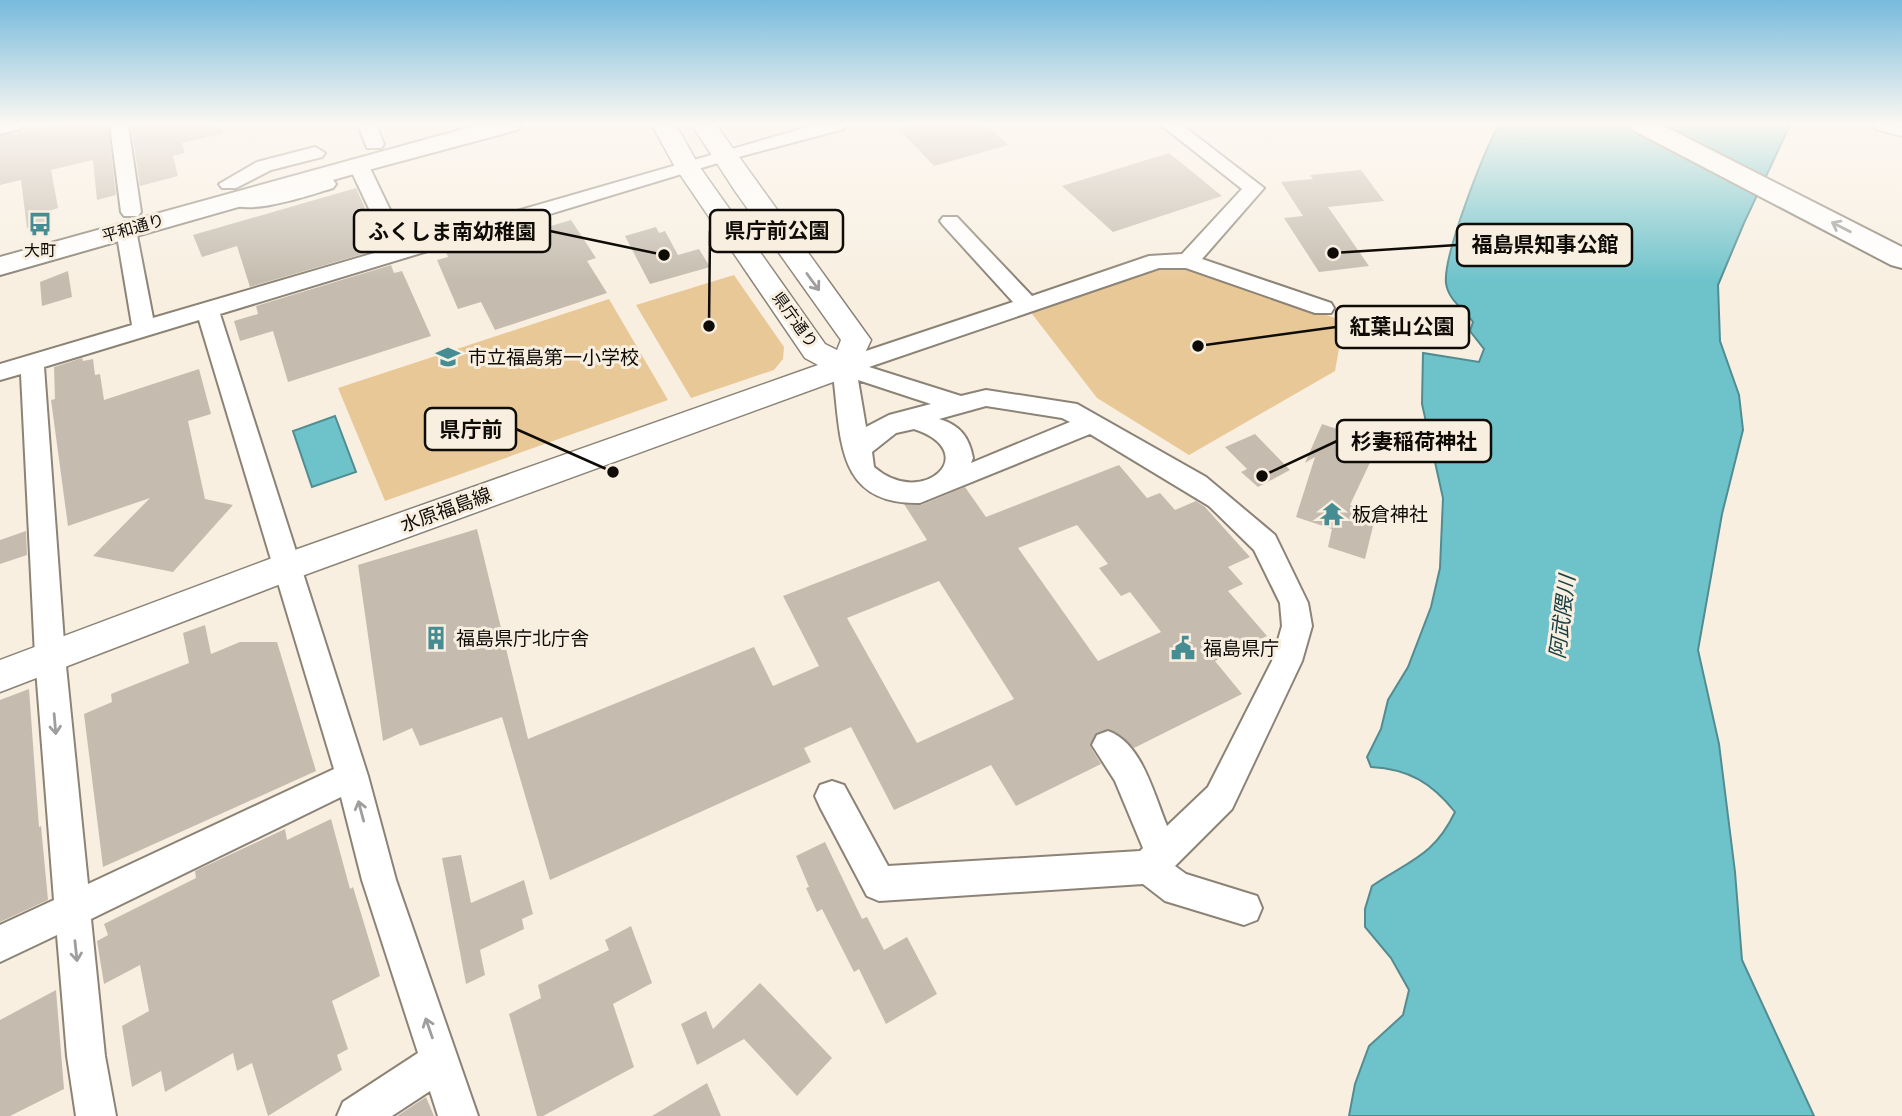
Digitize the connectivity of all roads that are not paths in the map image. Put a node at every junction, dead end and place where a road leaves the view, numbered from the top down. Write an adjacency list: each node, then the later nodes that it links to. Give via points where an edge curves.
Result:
1 (124, 177): 13 (street)
2 (250, 177): 12 (street)
3 (273, 177): 12 (highway, 平和通り)
4 (376, 177): 17 (street)
5 (653, 177): 17 (street)
6 (694, 177): 26 (main road, 県庁通り, via 816,351)
7 (740, 177): 26 (main road, 県庁通り, one-way to 26, via 856,340)
8 (1239, 177): 19 (street, via 1254,188)
9 (1743, 177): 18 (highway, one-way to 9)
10 (1791, 177): 15 (highway)
11 (326, 184): 12 (street, via 264,201)
12 (231, 192): 13 (highway, 平和通り)
13 (128, 221): 16 (highway, 平和通り); 20 (highway, 平和通り); 24 (street)
14 (950, 221): 21 (street)
15 (1902, 233)
16 (0, 248)
17 (400, 252): 23 (street)
18 (1902, 259)
19 (1188, 261): 21 (street, via 1157,261); 22 (street)
20 (0, 266)
21 (1028, 304): 26 (street)
22 (1323, 308)
23 (207, 310): 24 (street); 33 (street)
24 (144, 329): 25 (street)
25 (32, 362): 27 (street); 34 (street)
26 (844, 367): 28 (street); 31 (street); 33 (main road, 水原福島線)
27 (0, 372)
28 (958, 404): 29 (street); 30 (street, via 986,398 1015,399 1068,410)
29 (898, 421): 31 (street, via 870,434); 32 (street, via 931,423 956,439 961,462)
30 (1093, 423): 32 (street); 39 (street, via 1218,499 1265,543 1294,603 1297,626 1287,661 1220,798)
31 (858, 456): 32 (street, via 868,479 888,490 912,494)
32 (944, 484)
33 (287, 567): 34 (main road, 水原福島線); 37 (street)
34 (50, 656): 35 (main road, 水原福島線); 41 (street, one-way to 41)
35 (0, 676)
36 (1108, 746): 39 (street, via 1128,772)
37 (352, 776): 41 (street); 43 (street, one-way to 37, via 379,880)
38 (832, 796): 39 (street, via 879,884)
39 (1156, 861): 40 (street, via 1177,889)
40 (1244, 908)
41 (72, 911): 42 (street); 44 (street, one-way to 44)
42 (0, 944)
43 (440, 1061): 45 (street); 46 (street)
44 (96, 1116)
45 (357, 1116)
46 (458, 1116)

